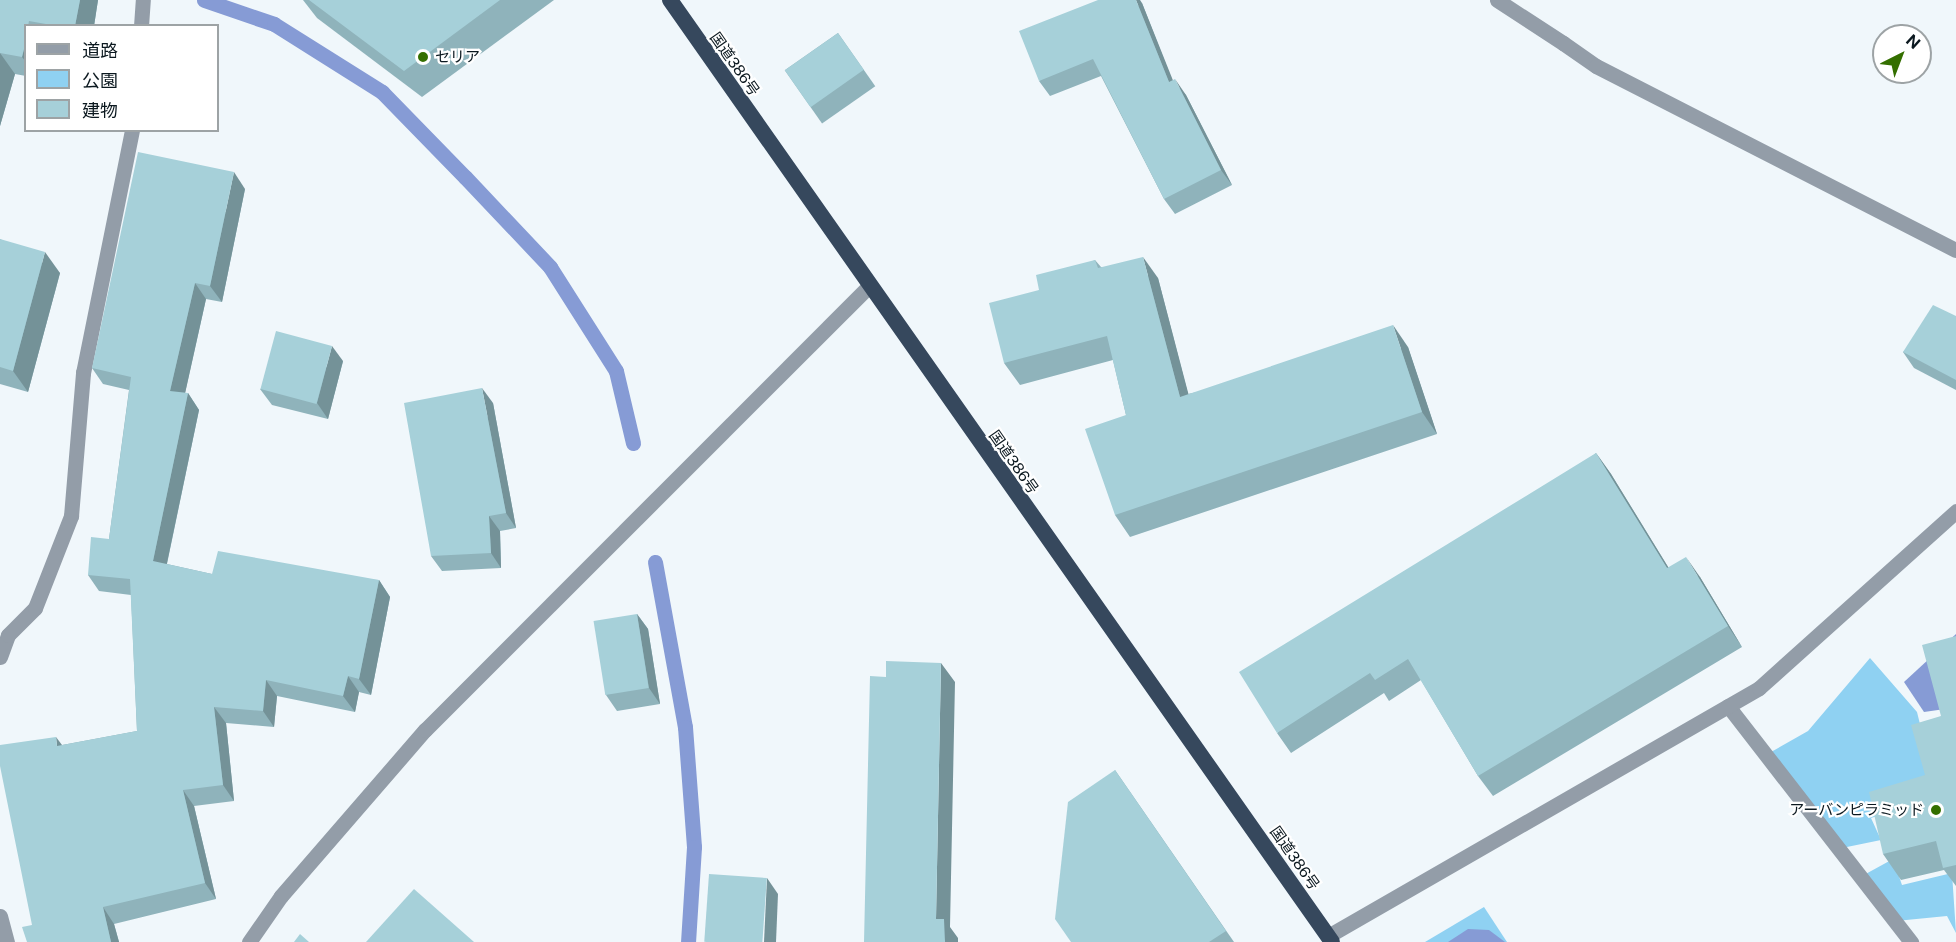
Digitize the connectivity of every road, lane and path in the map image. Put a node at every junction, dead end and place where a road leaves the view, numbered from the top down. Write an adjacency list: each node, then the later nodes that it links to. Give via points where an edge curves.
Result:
1 (143, 0): 4 (street)
2 (669, 0): 7 (highway, 国道386号)
3 (1497, 0): 6 (street, via 1596,66)
4 (141, 24)
5 (132, 132): 9 (street, via 83,373 71,516 35,608)
6 (1956, 250)
7 (868, 287): 13 (highway, 国道386号); 15 (street, via 425,730 281,896)
8 (1956, 511): 11 (street, via 1759,688)
9 (4, 634): 10 (street)
10 (0, 657)
11 (1728, 706): 13 (street); 16 (street)
12 (0, 916): 14 (street)
13 (1330, 939)
14 (7, 942)
15 (249, 942)
16 (1911, 942)

